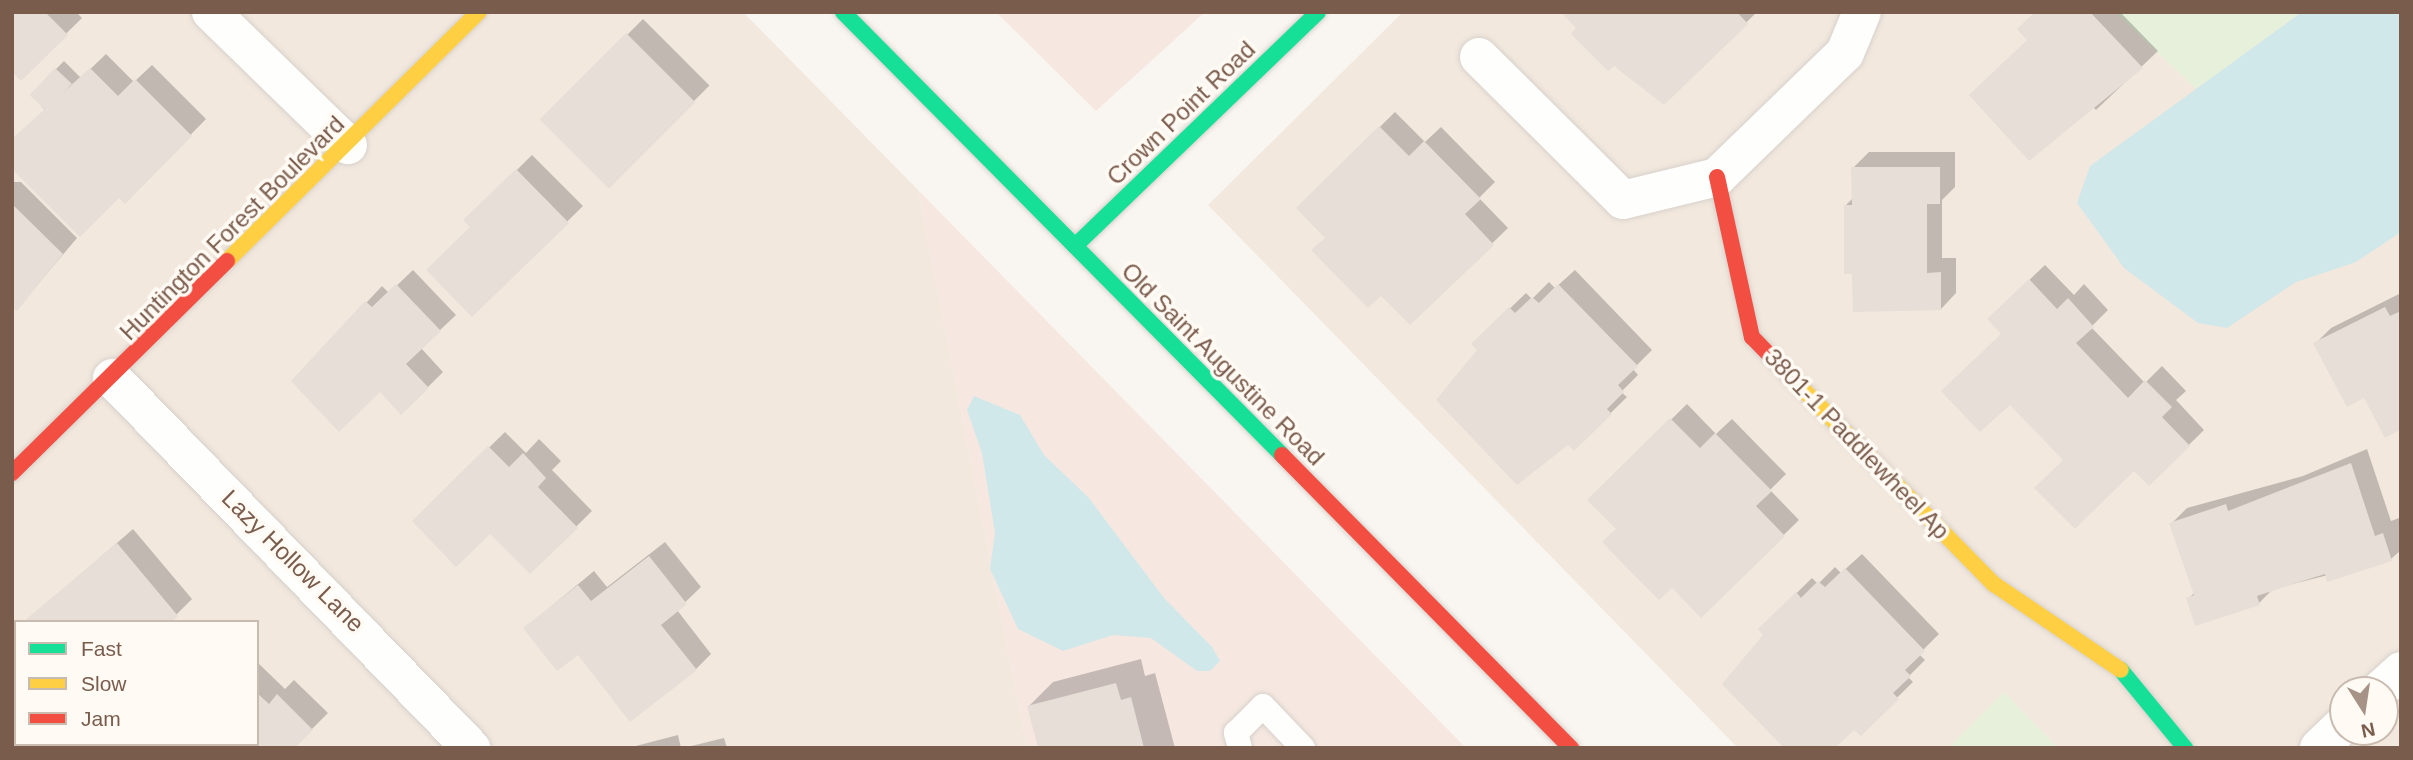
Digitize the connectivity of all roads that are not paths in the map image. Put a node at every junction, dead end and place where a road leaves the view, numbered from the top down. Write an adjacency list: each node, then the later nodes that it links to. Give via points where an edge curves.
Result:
1 (212, 12): 7 (street)
2 (480, 12): 7 (street, Huntington Forest Boulevard)
3 (843, 12): 9 (street, Old Saint Augustine Road)
4 (1863, 12): 8 (street, via 1845,53)
5 (1315, 13): 9 (street, Crown Point Road)
6 (1479, 57): 8 (street, via 1623,200)
7 (348, 145): 10 (street, Huntington Forest Boulevard)
8 (1717, 177): 16 (street, 3801-1 Paddlewheel Ap, via 1752,337 1994,584 2134,679)
9 (1074, 246): 15 (street, Old Saint Augustine Road)
10 (112, 378): 11 (street, Huntington Forest Boulevard); 12 (street, Lazy Hollow Lane)
11 (12, 473)
12 (471, 748)
13 (1240, 748): 14 (lane, via 1236,733 1263,706)
14 (1303, 748)
15 (1570, 748)
16 (2185, 748)

